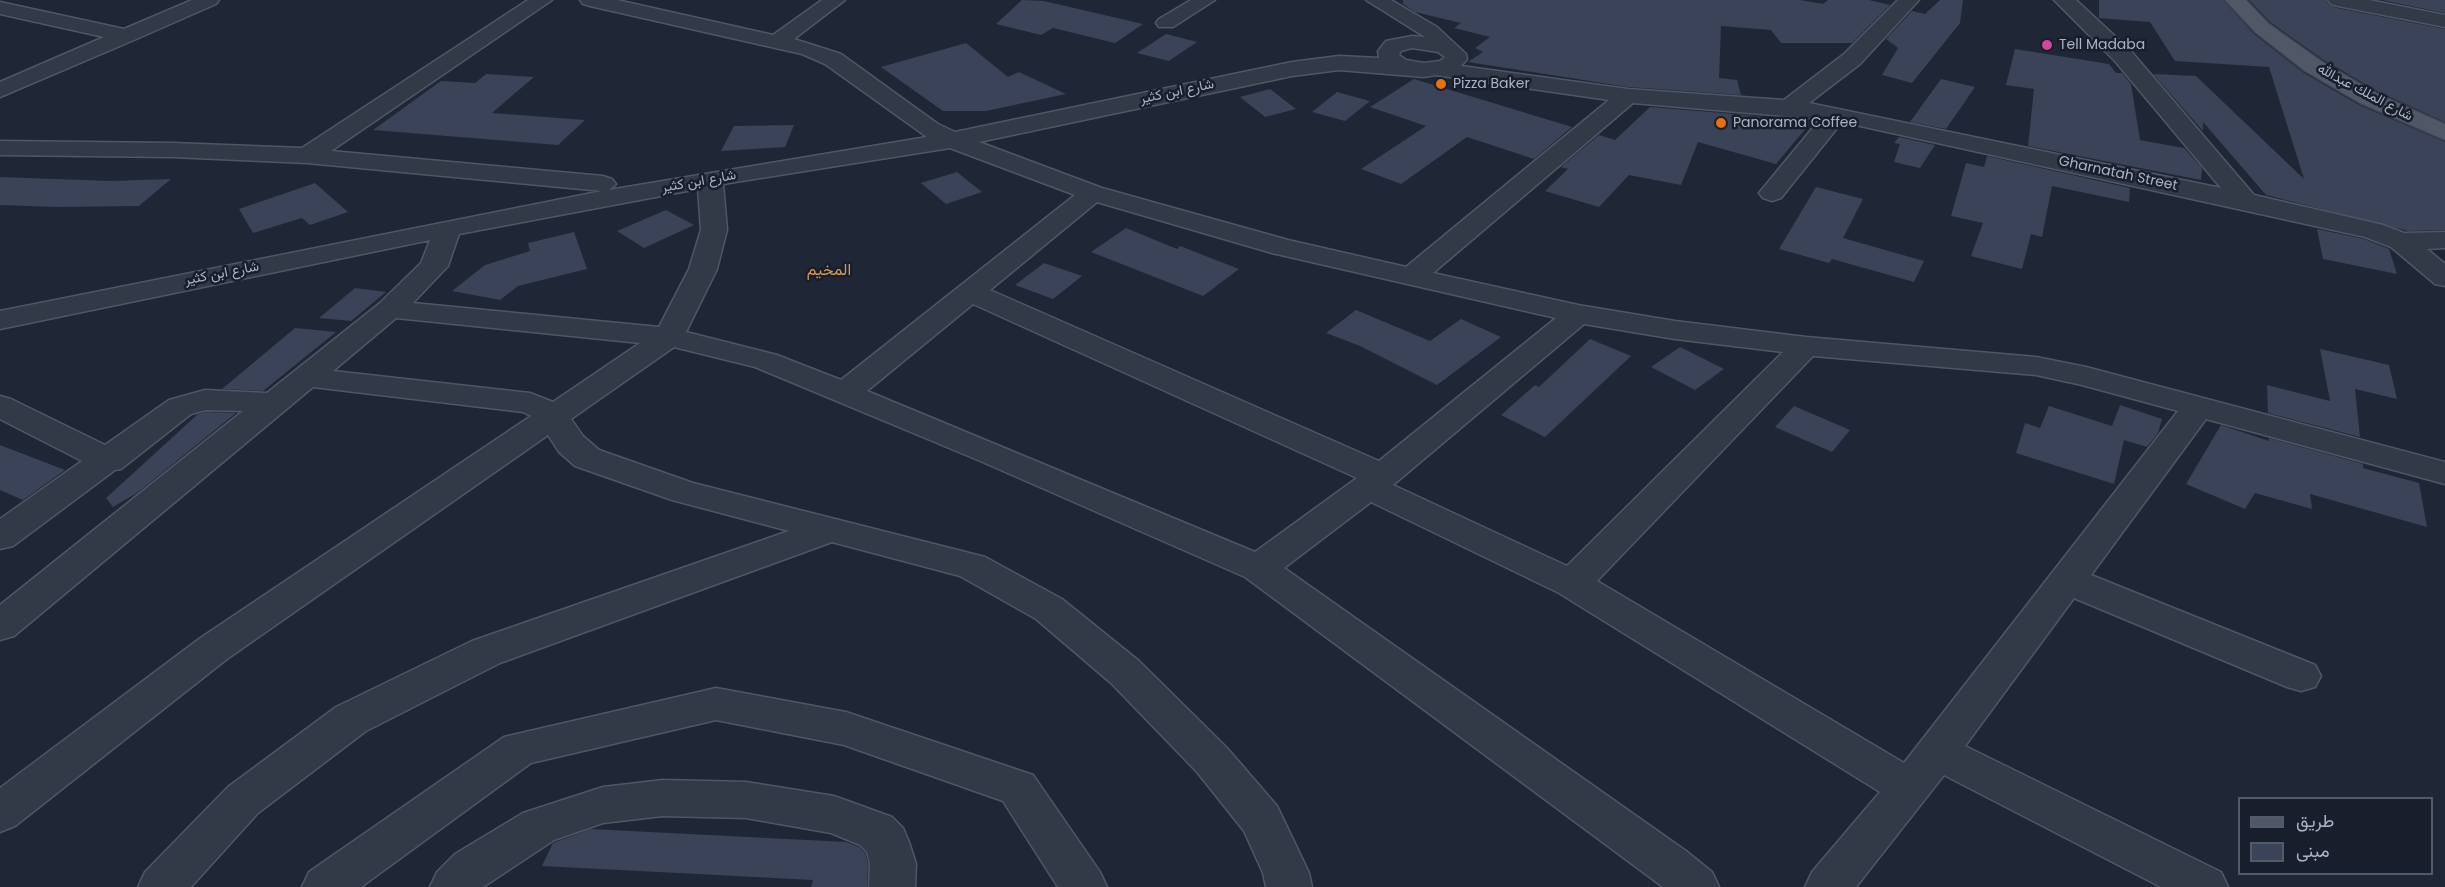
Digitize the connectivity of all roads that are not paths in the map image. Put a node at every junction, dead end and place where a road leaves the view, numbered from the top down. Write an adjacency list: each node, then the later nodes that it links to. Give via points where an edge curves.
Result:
1 (210, 0): 16 (street)
2 (542, 0): 29 (street)
3 (590, 0): 17 (street)
4 (835, 0): 17 (street)
5 (1205, 0): 13 (street)
6 (1909, 0): 24 (street, via 1852,59)
7 (2064, 0): 34 (street, via 2122,55)
8 (2235, 0): 26 (main road, شارع الملك عبدالله, via 2262,28 2313,66 2368,98)
9 (2338, 0): 12 (street)
10 (1383, 4): 18 (street); 19 (street, via 1430,31)
11 (0, 8): 15 (street)
12 (2445, 21)
13 (1166, 23)
14 (0, 26): 15 (street)
15 (93, 29): 16 (street)
16 (127, 36): 22 (street)
17 (778, 41): 27 (street, via 833,59)
18 (1401, 51): 19 (street, via 1423,42); 20 (street, Gharnatah Street); 27 (street, شارع ابن كثير)
19 (1453, 52): 20 (street, via 1453,63); 21 (street)
20 (1437, 69): 21 (street, Gharnatah Street)
21 (1507, 78): 23 (street, Gharnatah Street)
22 (0, 90)
23 (1628, 96): 24 (street, Gharnatah Street); 38 (street)
24 (1789, 107): 25 (street, Gharnatah Street)
25 (1836, 114): 33 (street); 34 (street, Gharnatah Street)
26 (2445, 133)
27 (941, 134): 30 (street, شارع ابن كثير); 31 (street, شارع ابن كثير); 32 (street)
28 (0, 148): 29 (street)
29 (307, 156): 31 (street)
30 (710, 179): 35 (street, شارع ابن كثير); 45 (street, via 714,230 703,269)
31 (603, 184): 41 (street, شارع ابن كثير)
32 (1093, 193): 38 (street, via 1282,247); 40 (street)
33 (1772, 193)
34 (2245, 201): 37 (street, Gharnatah Street)
35 (448, 228): 42 (street, via 434,266); 44 (street, شارع ابن كثير)
36 (2445, 240): 37 (street, Gharnatah Street)
37 (2401, 241): 39 (street)
38 (1412, 276): 43 (street)
39 (2445, 278)
40 (970, 291): 48 (street); 55 (street)
41 (0, 302)
42 (390, 309): 45 (street); 47 (street)
43 (1578, 314): 46 (street); 55 (street)
44 (0, 320)
45 (669, 337): 48 (street, via 766,361); 52 (street)
46 (1806, 346): 51 (street, via 2036,366); 60 (street)
47 (306, 377): 49 (street); 52 (street, via 500,398 542,407)
48 (846, 392): 58 (street)
49 (274, 403): 53 (street, via 188,403); 61 (street)
50 (0, 406): 53 (street)
51 (2199, 406): 54 (street); 59 (street)
52 (554, 418): 56 (street, via 571,444 588,458 684,492); 65 (street, via 213,649)
53 (109, 461): 57 (street)
54 (2445, 473)
55 (1375, 482): 58 (street); 60 (street)
56 (830, 530): 66 (street, via 486,652 351,719 243,800); 71 (street, via 972,566 1049,609 1125,672 1212,760 1261,819)
57 (0, 537)
58 (1258, 568): 72 (street)
59 (2068, 581): 62 (street); 63 (street)
60 (1572, 584): 64 (street)
61 (0, 626)
62 (2301, 676)
63 (1937, 752): 64 (street); 74 (street)
64 (1910, 788): 73 (street)
65 (0, 813)
66 (161, 887)
67 (326, 887): 70 (street, via 519,749 716,704 846,729 1018,789)
68 (453, 887): 69 (street, via 471,868 539,826 603,805 663,798 746,800 834,815 876,831 887,842 893,864)
69 (892, 887)
70 (1084, 887)
71 (1289, 887)
72 (1696, 887)
73 (1828, 887)
74 (2205, 887)

